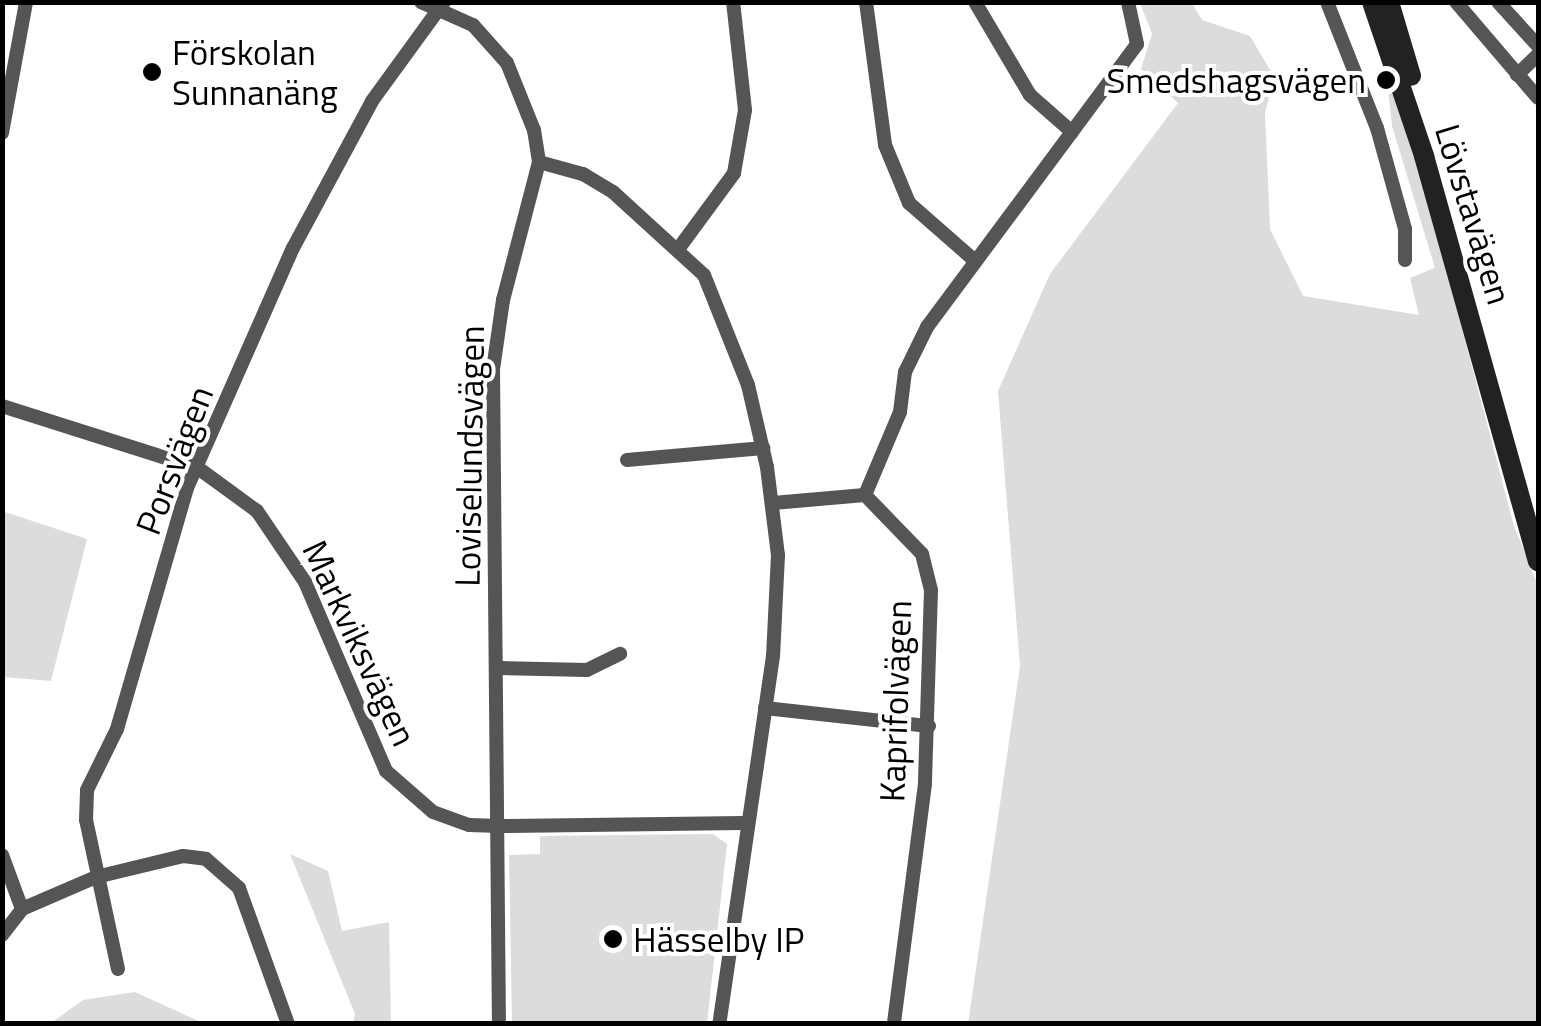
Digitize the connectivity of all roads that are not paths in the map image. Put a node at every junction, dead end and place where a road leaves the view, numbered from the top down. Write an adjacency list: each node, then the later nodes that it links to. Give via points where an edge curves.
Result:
1 (26, 2): 17 (street)
2 (420, 2): 12 (street, Loviselundsvägen)
3 (733, 2): 20 (street, via 745,110 734,173)
4 (866, 2): 21 (street, via 885,145 909,202)
5 (975, 2): 18 (street, via 1030,95)
6 (1128, 2): 18 (street, via 1137,44)
7 (1327, 2): 22 (street, via 1377,128 1405,229)
8 (1372, 2): 30 (street, Lövstavägen, via 1424,156)
9 (1389, 2): 29 (street, Lövstavägen)
10 (1456, 2): 15 (street)
11 (1498, 2): 13 (street)
12 (442, 5): 19 (street, Loviselundsvägen, via 473,24 507,63 534,130); 26 (street, Porsvägen, via 372,101 300,236)
13 (1538, 46)
14 (1538, 55): 15 (street)
15 (1517, 75): 16 (street)
16 (1538, 98)
17 (2, 132)
18 (1072, 132): 21 (street)
19 (539, 162): 20 (street, via 583,174); 32 (street, Loviselundsvägen, via 506,286 493,369)
20 (679, 248): 24 (street, via 704,275 717,305)
21 (974, 260): 27 (street, via 926,327 904,372 900,412)
22 (1405, 260)
23 (2, 406): 26 (street, Markviksvägen)
24 (763, 448): 25 (street); 28 (street)
25 (627, 460)
26 (198, 468): 36 (street, Markviksvägen, via 257,511 298,570 391,779 433,812 469,825); 38 (street, Porsvägen, via 118,729 88,790)
27 (865, 496): 28 (street); 34 (street, Kaprifolvägen, via 922,554 934,652)
28 (774, 502): 33 (street, via 778,555)
29 (1538, 525)
30 (1538, 561)
31 (620, 654): 32 (street, via 587,670)
32 (499, 668): 36 (street, Loviselundsvägen)
33 (765, 708): 34 (street); 35 (street)
34 (928, 726): 45 (street, Kaprifolvägen)
35 (744, 823): 36 (street, Markviksvägen); 44 (street)
36 (500, 826): 43 (street, Loviselundsvägen)
37 (2, 855): 39 (street)
38 (96, 877): 39 (street); 41 (street, Porsvägen); 42 (street, via 183,856 225,870 239,888)
39 (22, 909): 40 (street)
40 (2, 935)
41 (118, 969)
42 (288, 1024)
43 (499, 1024)
44 (719, 1024)
45 (894, 1024)

